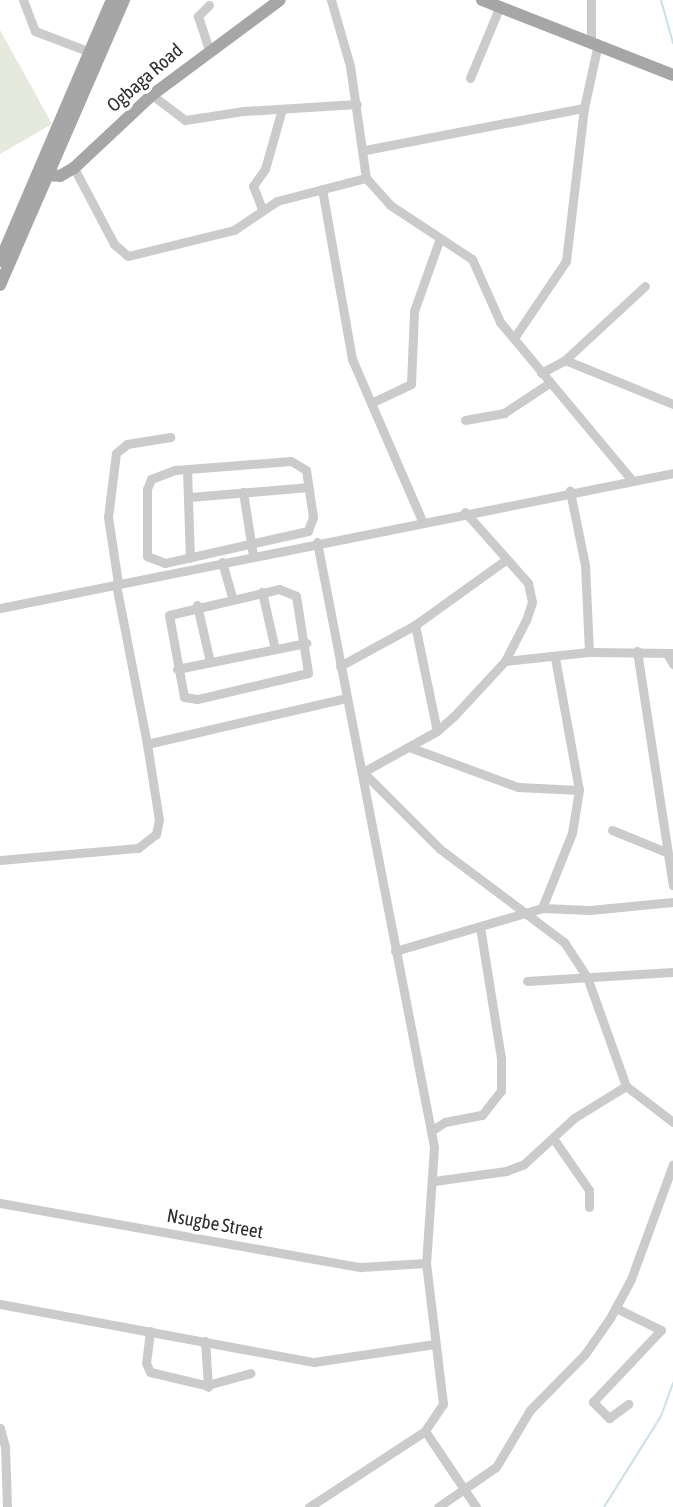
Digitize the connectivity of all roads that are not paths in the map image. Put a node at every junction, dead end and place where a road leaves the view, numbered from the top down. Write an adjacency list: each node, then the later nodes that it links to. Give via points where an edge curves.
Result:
1 (23, 0): 12 (street, via 35,31)
2 (112, 0): 12 (main road)
3 (124, 0): 21 (main road)
4 (280, 0): 11 (main road, Ogbaga Road)
5 (331, 0): 16 (street)
6 (482, 0): 9 (main road)
7 (591, 0): 10 (street)
8 (209, 5): 11 (street, via 198,16)
9 (504, 5): 10 (main road); 14 (street)
10 (594, 42): 13 (main road); 18 (street)
11 (209, 49): 15 (main road, Ogbaga Road)
12 (90, 52): 21 (main road)
13 (673, 75)
14 (470, 78)
15 (152, 95): 17 (street, via 185,120); 20 (main road, Ogbaga Road)
16 (357, 104): 17 (street); 19 (street)
17 (282, 108): 24 (street, via 265,169 253,186)
18 (584, 108): 19 (street); 29 (street, via 566,261)
19 (365, 150): 22 (street)
20 (74, 168): 21 (main road, Ogbaga Road); 24 (street, via 114,244 128,256 246,226)
21 (41, 176): 26 (main road); 27 (main road)
22 (366, 178): 23 (street); 25 (street, via 390,205)
23 (322, 189): 24 (street); 34 (street, via 346,336)
24 (262, 209)
25 (440, 237): 29 (street, via 479,269 500,322); 34 (street, via 414,311 411,384)
26 (0, 261)
27 (0, 285)
28 (645, 286): 30 (street)
29 (514, 338): 31 (street)
30 (565, 360): 31 (street); 35 (street)
31 (541, 373): 32 (street)
32 (548, 384): 36 (street, via 504,413); 40 (street)
33 (673, 392): 35 (street)
34 (371, 403): 46 (street)
35 (668, 403)
36 (465, 420)
37 (170, 437): 53 (street, via 127,444 116,453 108,517)
38 (187, 469): 41 (street, via 291,461 303,465); 44 (street); 50 (street, via 148,482 146,551 153,562)
39 (673, 473): 40 (street)
40 (631, 479): 42 (street)
41 (309, 487): 43 (street); 47 (street, via 313,517 308,531)
42 (570, 491): 45 (street); 62 (street, via 588,593)
43 (243, 492): 44 (street); 47 (street)
44 (190, 496): 50 (street)
45 (465, 512): 46 (street); 51 (street)
46 (422, 521): 48 (street)
47 (250, 541): 49 (street); 50 (street)
48 (317, 542): 49 (street); 68 (street)
49 (253, 556): 52 (street)
50 (190, 558)
51 (507, 559): 58 (street); 65 (street, via 527,583 532,602)
52 (222, 562): 53 (street); 55 (street)
53 (117, 583): 57 (street); 72 (street)
54 (262, 592): 55 (street); 59 (street, via 293,592); 60 (street)
55 (232, 598): 56 (street)
56 (197, 606): 66 (street); 69 (street, via 169,615)
57 (0, 608)
58 (415, 625): 68 (street); 71 (street)
59 (306, 643): 60 (street); 69 (street, via 309,668 304,675 197,699 184,697)
60 (275, 649): 66 (street)
61 (637, 651): 62 (street); 63 (street); 77 (street)
62 (589, 652): 64 (street)
63 (670, 653): 67 (street)
64 (555, 658): 65 (street); 75 (street)
65 (505, 661): 71 (street)
66 (210, 662): 69 (street)
67 (673, 664)
68 (340, 666): 70 (street)
69 (177, 669)
70 (346, 698): 72 (street); 74 (street)
71 (437, 731): 73 (street)
72 (146, 744): 78 (street, via 159,820 149,843 111,851)
73 (409, 747): 74 (street); 75 (street, via 517,787)
74 (362, 772): 82 (street, via 440,849); 84 (street)
75 (579, 790): 81 (street, via 572,833)
76 (612, 831): 77 (street)
77 (666, 852): 79 (street)
78 (0, 860)
79 (673, 885)
80 (673, 902): 81 (street, via 590,911)
81 (542, 908): 82 (street)
82 (532, 914): 83 (street); 86 (street, via 564,942)
83 (480, 927): 84 (street); 90 (street, via 501,1058 501,1091 482,1115 445,1122)
84 (395, 951): 90 (street)
85 (673, 972): 86 (street)
86 (587, 976): 87 (street); 88 (street)
87 (527, 981)
88 (626, 1086): 89 (street); 91 (street)
89 (673, 1122)
90 (431, 1131): 93 (street)
91 (553, 1138): 93 (street, via 537,1155 506,1171); 95 (street, via 589,1190)
92 (673, 1164): 98 (street)
93 (433, 1181): 96 (street)
94 (0, 1203): 96 (street, Nsugbe Street, via 360,1267)
95 (589, 1207)
96 (426, 1262): 101 (street)
97 (0, 1304): 99 (street)
98 (616, 1308): 104 (street, via 661,1330 593,1402 609,1419); 107 (street, via 584,1354 530,1410 496,1467)
99 (150, 1331): 100 (street); 103 (street, via 146,1363 150,1372)
100 (205, 1340): 101 (street, via 314,1362); 103 (street)
101 (435, 1345): 106 (street, via 443,1404)
102 (251, 1373): 103 (street)
103 (208, 1384)
104 (628, 1404)
105 (0, 1428): 108 (street)
106 (425, 1431): 107 (street); 109 (street)
107 (464, 1490): 110 (street); 111 (street)
108 (7, 1507)
109 (309, 1507)
110 (438, 1507)
111 (476, 1507)

